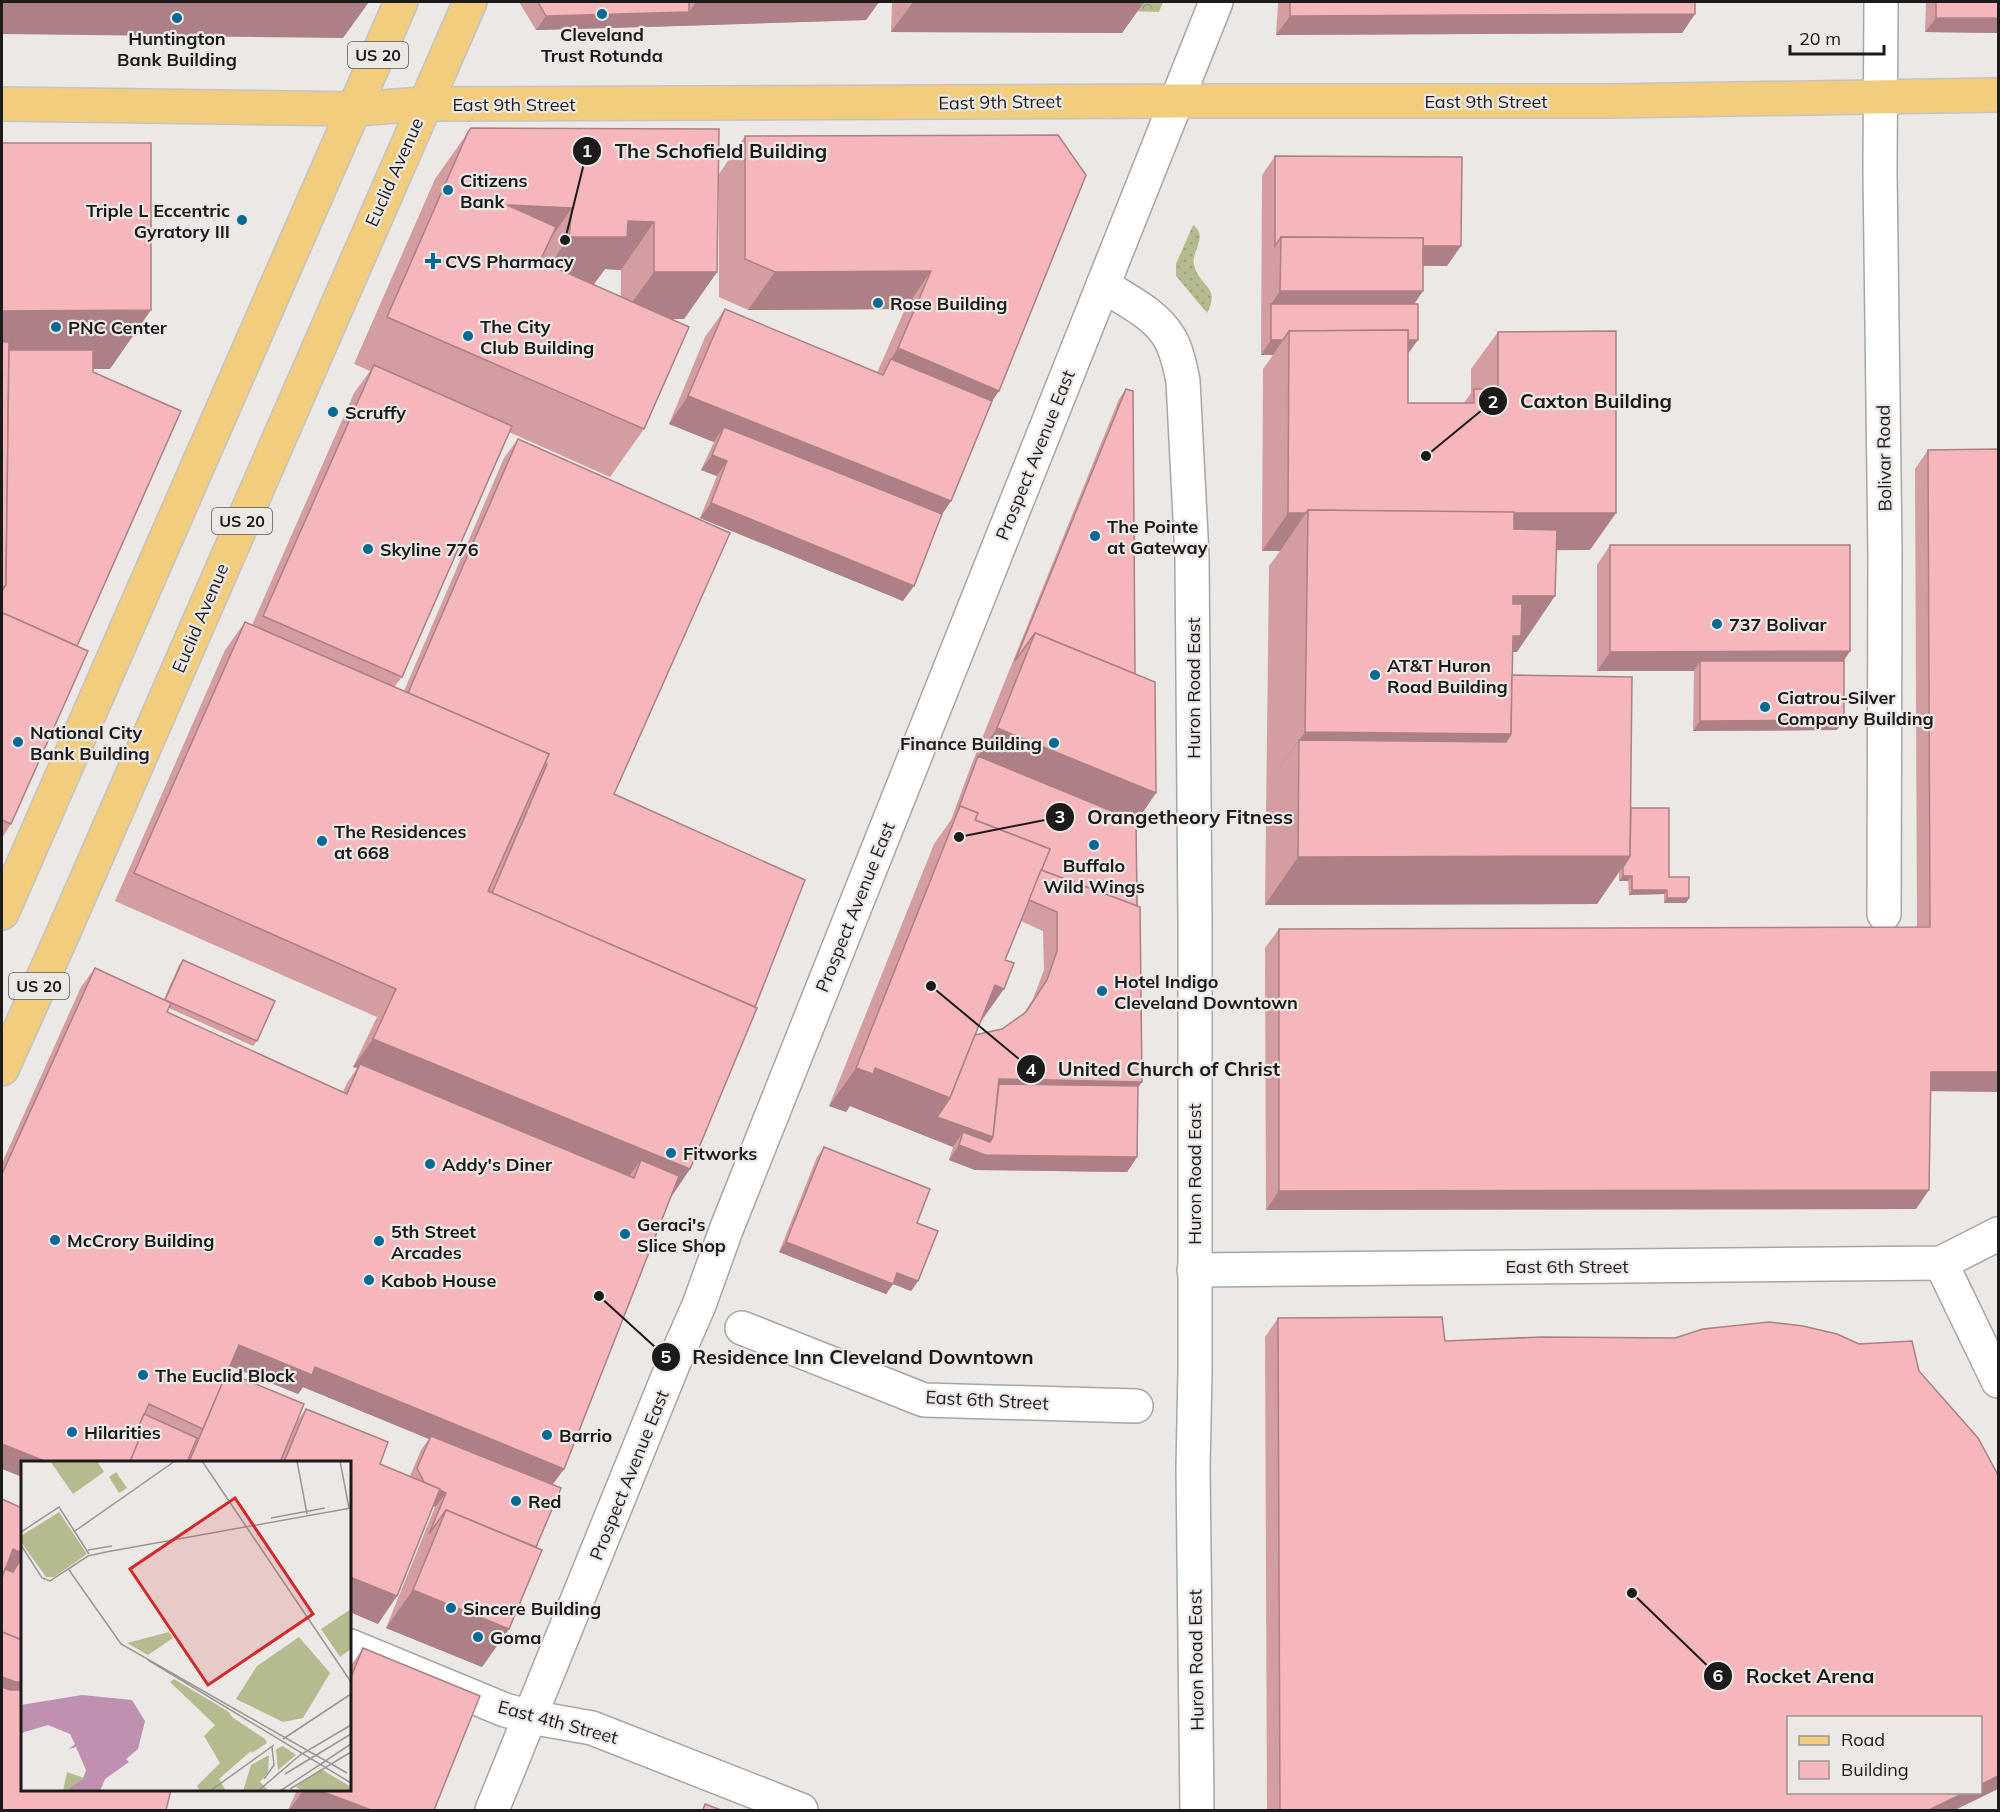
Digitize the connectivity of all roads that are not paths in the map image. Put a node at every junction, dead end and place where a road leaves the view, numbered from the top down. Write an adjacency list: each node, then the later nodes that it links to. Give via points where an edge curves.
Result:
1 (401, 2): 10 (main road, US 20)
2 (470, 2): 9 (main road, Euclid Avenue / US 20)
3 (1216, 2): 7 (street, Prospect Avenue East)
4 (1881, 2): 6 (street, Bolivar Road)
5 (1998, 95): 6 (main road, East 9th Street)
6 (1881, 96): 7 (main road, East 9th Street, via 1610,101); 13 (street, Bolivar Road)
7 (1176, 100): 9 (main road, East 9th Street); 11 (street, Prospect Avenue East)
8 (2, 104): 10 (main road, East 9th Street)
9 (423, 104): 10 (main road, East 9th Street); 14 (main road, Euclid Avenue / US 20, via 61,938)
10 (354, 109): 12 (main road, US 20)
11 (1103, 285): 18 (street, Huron Road East, via 1148,314 1169,336 1183,381 1192,568); 23 (street, Prospect Avenue East, via 699,1305)
12 (2, 913)
13 (1884, 914)
14 (9, 1030): 15 (main road, Euclid Avenue / US 20)
15 (2, 1069)
16 (1998, 1234): 17 (street, East 6th Street)
17 (1941, 1263): 18 (street, East 6th Street); 20 (street)
18 (1194, 1270): 26 (street, Huron Road East)
19 (742, 1328): 21 (street, East 6th Street, via 924,1400)
20 (1998, 1381)
21 (1136, 1406)
22 (351, 1646): 23 (street, East 4th Street)
23 (530, 1717): 24 (street, Prospect Avenue East); 25 (street, East 4th Street, via 592,1728)
24 (492, 1810)
25 (801, 1810)
26 (1197, 1810)

